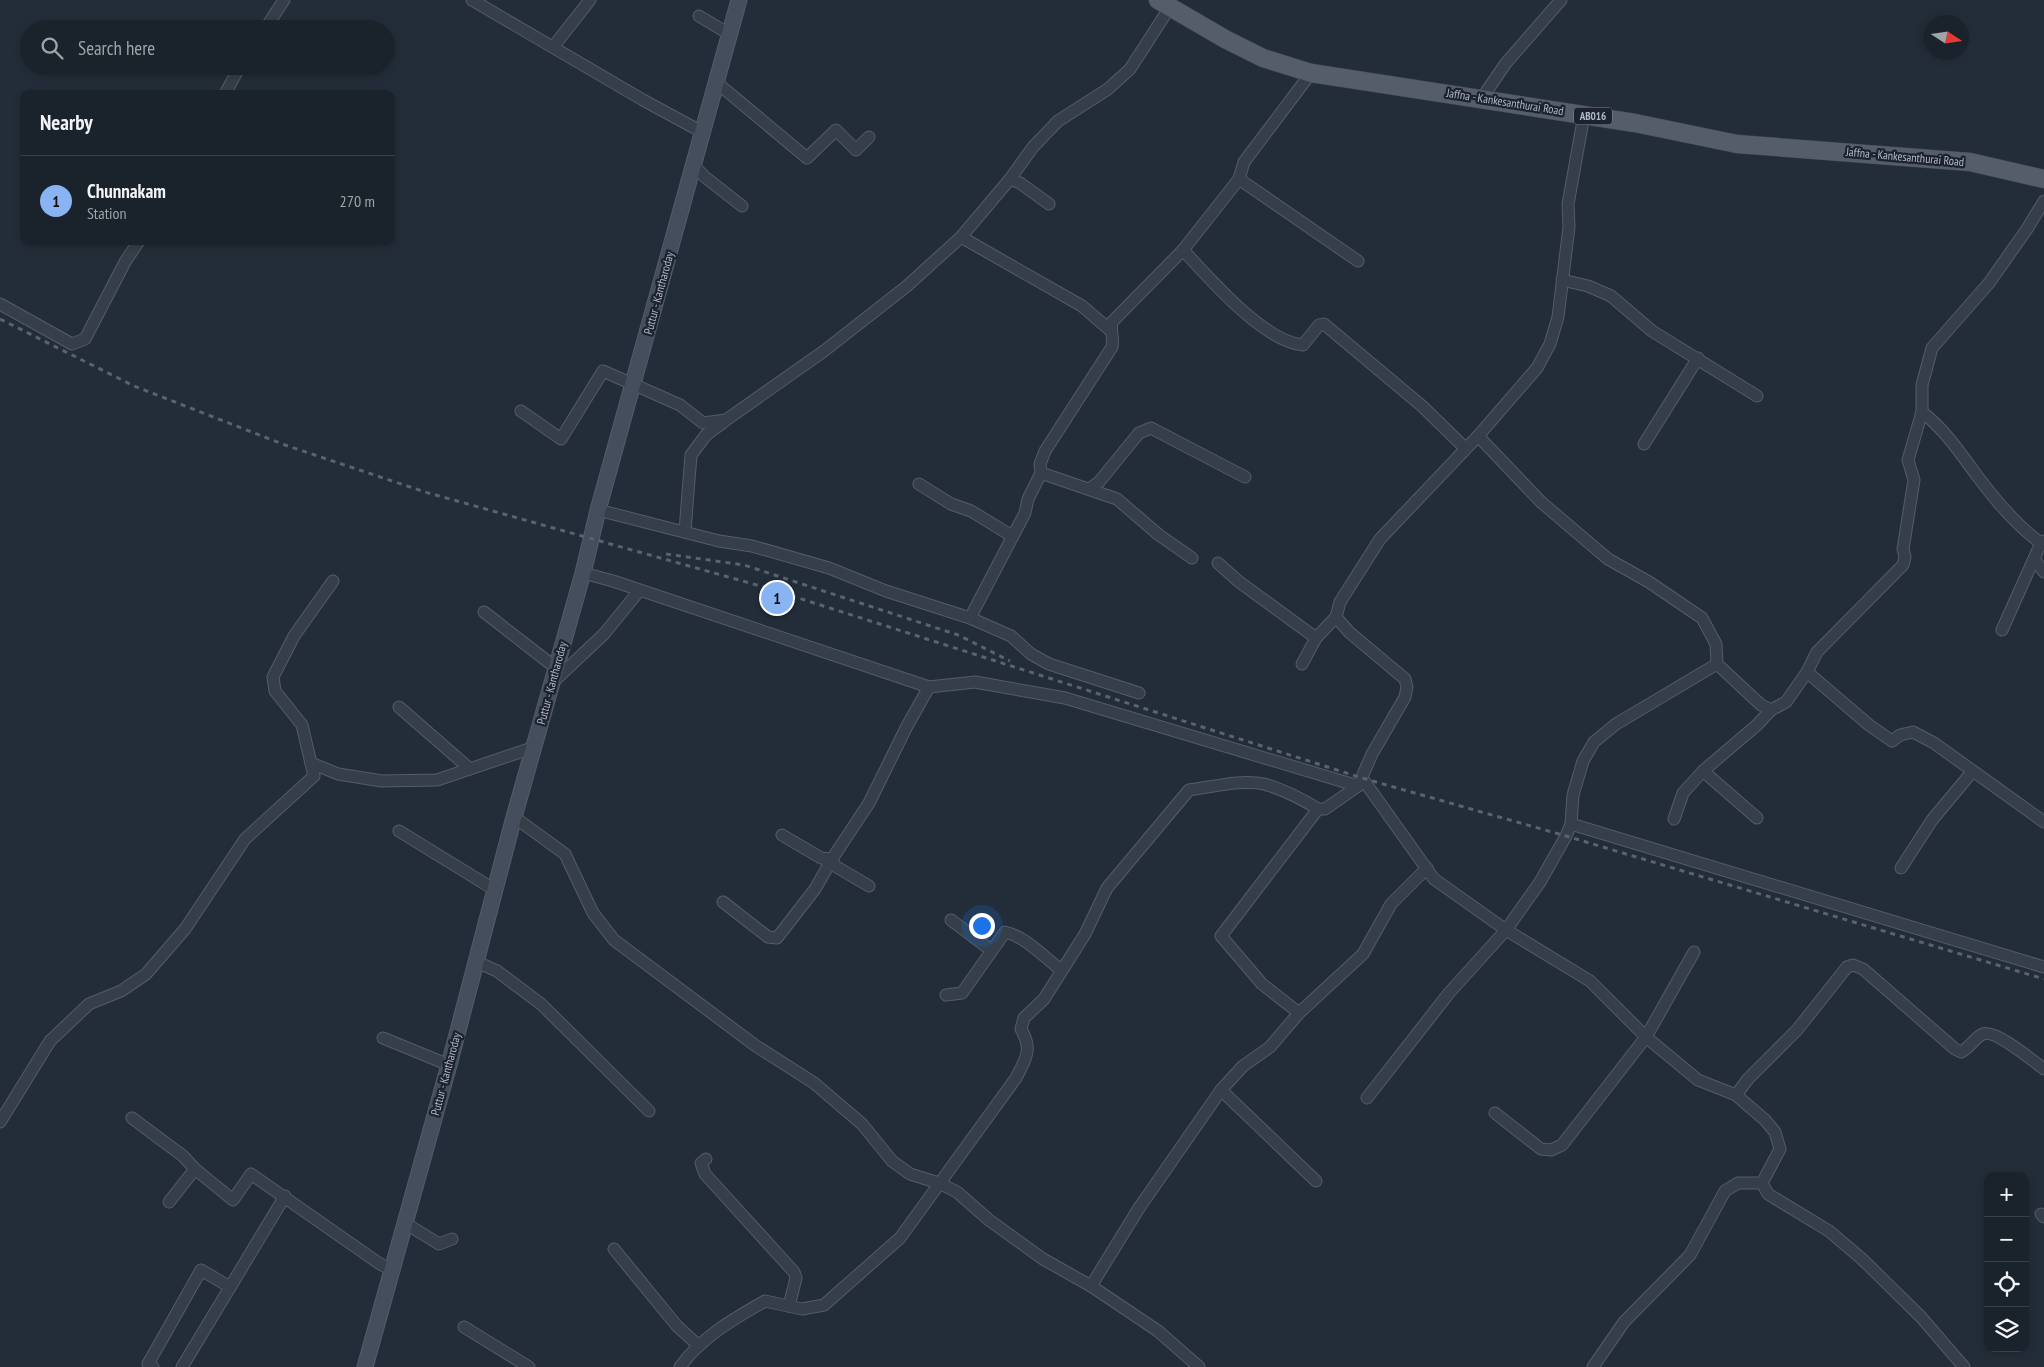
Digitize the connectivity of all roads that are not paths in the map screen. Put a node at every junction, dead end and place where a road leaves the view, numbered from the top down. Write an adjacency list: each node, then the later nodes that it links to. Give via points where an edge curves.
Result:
1 (284, 0): 8 (street)
2 (472, 0): 10 (street)
3 (590, 0): 10 (street)
4 (739, 0): 9 (main road, Puttur - Kantharoday)
5 (1561, 0): 15 (street, via 1506,63)
6 (1164, 4): 11 (main road, Jaffna - Kankesanthurai Road / AB016, via 1262,58); 22 (street, via 1130,69 1108,89 1058,121 1033,147)
7 (698, 16): 9 (street)
8 (271, 20)
9 (729, 34): 13 (main road, Puttur - Kantharoday)
10 (553, 47): 17 (street)
11 (1311, 72): 15 (main road, Jaffna - Kankesanthurai Road / AB016); 21 (street, via 1244,162)
12 (235, 75): 14 (street)
13 (716, 82): 17 (main road, Puttur - Kantharoday); 18 (street, via 806,158 836,130 856,150)
14 (226, 90)
15 (1482, 98): 16 (main road, Jaffna - Kankesanthurai Road / AB016)
16 (1584, 115): 20 (main road, Jaffna - Kankesanthurai Road / AB016, via 1737,144 1970,162); 30 (street, via 1568,204 1569,227)
17 (702, 132): 19 (main road, Puttur - Kantharoday)
18 (868, 137)
19 (693, 165): 25 (street); 34 (main road, Puttur - Kantharoday)
20 (2044, 178)
21 (1239, 179): 28 (street); 29 (street)
22 (1010, 180): 24 (street, via 1020,183); 26 (street)
23 (2044, 201): 37 (street, via 1989,283 1932,348 1922,385)
24 (1049, 204)
25 (742, 206)
26 (961, 237): 32 (street, via 1082,306); 38 (street, via 877,310)
27 (136, 245): 31 (street, via 85,339 72,344)
28 (1183, 250): 32 (street, via 1112,322); 41 (street, via 1233,302 1272,333 1303,345 1319,325 1324,324 1422,406)
29 (1358, 261)
30 (1562, 280): 33 (street, via 1611,296 1652,331); 39 (street, via 1558,317 1550,344 1537,368)
31 (0, 304)
32 (1110, 330): 42 (street, via 1114,340 1112,347 1045,451 1040,464)
33 (1698, 358): 35 (street); 40 (street)
34 (634, 386): 36 (street, via 603,371 561,440); 38 (street, via 680,405 702,423); 46 (main road, Puttur - Kantharoday)
35 (1757, 396)
36 (521, 410)
37 (1922, 412): 49 (street, via 1939,426 1976,475 2027,533); 64 (street, via 1908,460 1914,480 1903,565 1817,652)
38 (726, 420): 47 (street, via 706,434 691,455)
39 (1478, 436): 41 (street); 63 (street, via 1541,502 1608,559 1702,618 1716,644)
40 (1644, 444)
41 (1465, 448): 58 (street, via 1380,539 1340,602)
42 (1041, 473): 45 (street); 48 (street)
43 (1245, 477): 45 (street, via 1151,428 1139,432 1099,482)
44 (919, 484): 48 (street)
45 (1089, 489): 50 (street, via 1117,499)
46 (598, 510): 47 (street); 54 (main road, Puttur - Kantharoday)
47 (685, 531): 59 (street, via 829,568 886,591)
48 (1012, 536): 59 (street)
49 (2043, 542): 51 (street)
50 (1192, 558)
51 (2034, 559): 53 (street); 60 (street)
52 (1218, 563): 61 (street)
53 (2044, 572)
54 (582, 573): 56 (street); 65 (main road, Puttur - Kantharoday)
55 (333, 581): 71 (street, via 294,636 274,677 275,691 302,725)
56 (639, 590): 65 (street, via 604,634); 66 (street)
57 (484, 612): 65 (street)
58 (1336, 617): 61 (street); 75 (street, via 1405,679 1407,687 1405,697)
59 (970, 618): 67 (street, via 1011,636 1031,654 1049,664)
60 (2002, 630)
61 (1316, 638): 62 (street)
62 (1302, 664)
63 (1717, 664): 69 (street, via 1761,705); 81 (street, via 1616,724 1594,742 1583,761 1573,795)
64 (1807, 672): 69 (street, via 1786,702); 74 (street, via 1892,741 1913,732 1934,743)
65 (554, 676): 70 (main road, Puttur - Kantharoday)
66 (929, 687): 75 (street, via 976,682 1065,698); 84 (street, via 869,803)
67 (1139, 693)
68 (399, 707): 72 (street)
69 (1771, 710): 73 (street)
70 (535, 747): 72 (street); 77 (main road, Puttur - Kantharoday)
71 (311, 763): 72 (street, via 338,774 382,781 436,780); 109 (street, via 314,776 245,839 184,930 146,974 121,991 89,1004 50,1041)
72 (470, 769)
73 (1702, 771): 78 (street); 79 (street, via 1683,793)
74 (1972, 772): 80 (street); 86 (street, via 1932,820)
75 (1360, 782): 76 (street); 85 (street)
76 (1318, 810): 96 (street, via 1303,800 1264,784 1241,783 1189,790 1107,888 1085,934); 98 (street, via 1221,936 1262,984)
77 (514, 817): 88 (main road, Puttur - Kantharoday); 113 (street, via 565,854 593,913 614,940 756,1046 814,1084 862,1124 892,1161 910,1174)
78 (1757, 818)
79 (1674, 819)
80 (2044, 822)
81 (1571, 824): 91 (street, via 1540,882); 95 (street)
82 (399, 831): 88 (street)
83 (782, 835): 84 (street, via 821,858)
84 (832, 859): 87 (street, via 835,866); 89 (street, via 815,889 777,938 768,937)
85 (1427, 868): 91 (street, via 1434,879); 98 (street, via 1391,904 1363,954)
86 (1901, 868)
87 (869, 886)
88 (495, 890): 94 (main road, Puttur - Kantharoday)
89 (723, 902)
90 (951, 920): 92 (street)
91 (1506, 930): 99 (street, via 1590,981); 105 (street, via 1449,993)
92 (991, 950): 96 (street, via 1005,932 1013,934); 97 (street, via 962,993)
93 (1694, 952): 99 (street)
94 (477, 962): 101 (main road, Puttur - Kantharoday); 106 (street, via 497,971 542,1004)
95 (2044, 967)
96 (1060, 970): 113 (street, via 1044,999 1024,1018 1021,1030 1027,1040 1028,1054 1016,1078)
97 (946, 995)
98 (1299, 1013): 103 (street, via 1270,1047 1242,1066)
99 (1646, 1037): 104 (street, via 1698,1080); 107 (street, via 1562,1145 1551,1150 1542,1148)
100 (383, 1038): 101 (street)
101 (449, 1065): 117 (main road, Puttur - Kantharoday)
102 (2044, 1069): 104 (street, via 1990,1033 1978,1036 1966,1050 1955,1049 1863,969 1853,965 1847,967 1797,1030)
103 (1221, 1090): 112 (street); 121 (street, via 1139,1208)
104 (1736, 1094): 114 (street, via 1766,1120 1778,1141 1780,1149)
105 (1367, 1098)
106 (649, 1111)
107 (1495, 1113)
108 (132, 1118): 111 (street, via 183,1156)
109 (0, 1122)
110 (706, 1159): 123 (street, via 701,1163 705,1174 794,1272 796,1278)
111 (195, 1169): 115 (street, via 234,1200 251,1174); 116 (street)
112 (1316, 1181)
113 (939, 1183): 121 (street, via 957,1192 989,1220 1043,1258); 123 (street, via 900,1238 824,1305 802,1309)
114 (1762, 1183): 132 (street, via 1738,1183 1725,1191 1690,1254 1624,1322); 133 (street, via 1768,1194 1829,1231 1862,1259 1921,1317)
115 (285, 1196): 120 (street); 122 (street)
116 (169, 1202)
117 (405, 1223): 118 (street, via 439,1244); 120 (main road, Puttur - Kantharoday)
118 (452, 1239)
119 (614, 1249): 125 (street, via 677,1326)
120 (392, 1270): 128 (main road, Puttur - Kantharoday)
121 (1091, 1286): 131 (street, via 1158,1331)
122 (230, 1287): 126 (street, via 201,1270); 127 (street)
123 (789, 1306): 125 (street, via 765,1300)
124 (464, 1327): 129 (street)
125 (700, 1346): 130 (street)
126 (149, 1366)
127 (182, 1367)
128 (365, 1367)
129 (530, 1367)
130 (680, 1367)
131 (1199, 1367)
132 (1593, 1367)
133 (1964, 1367)

